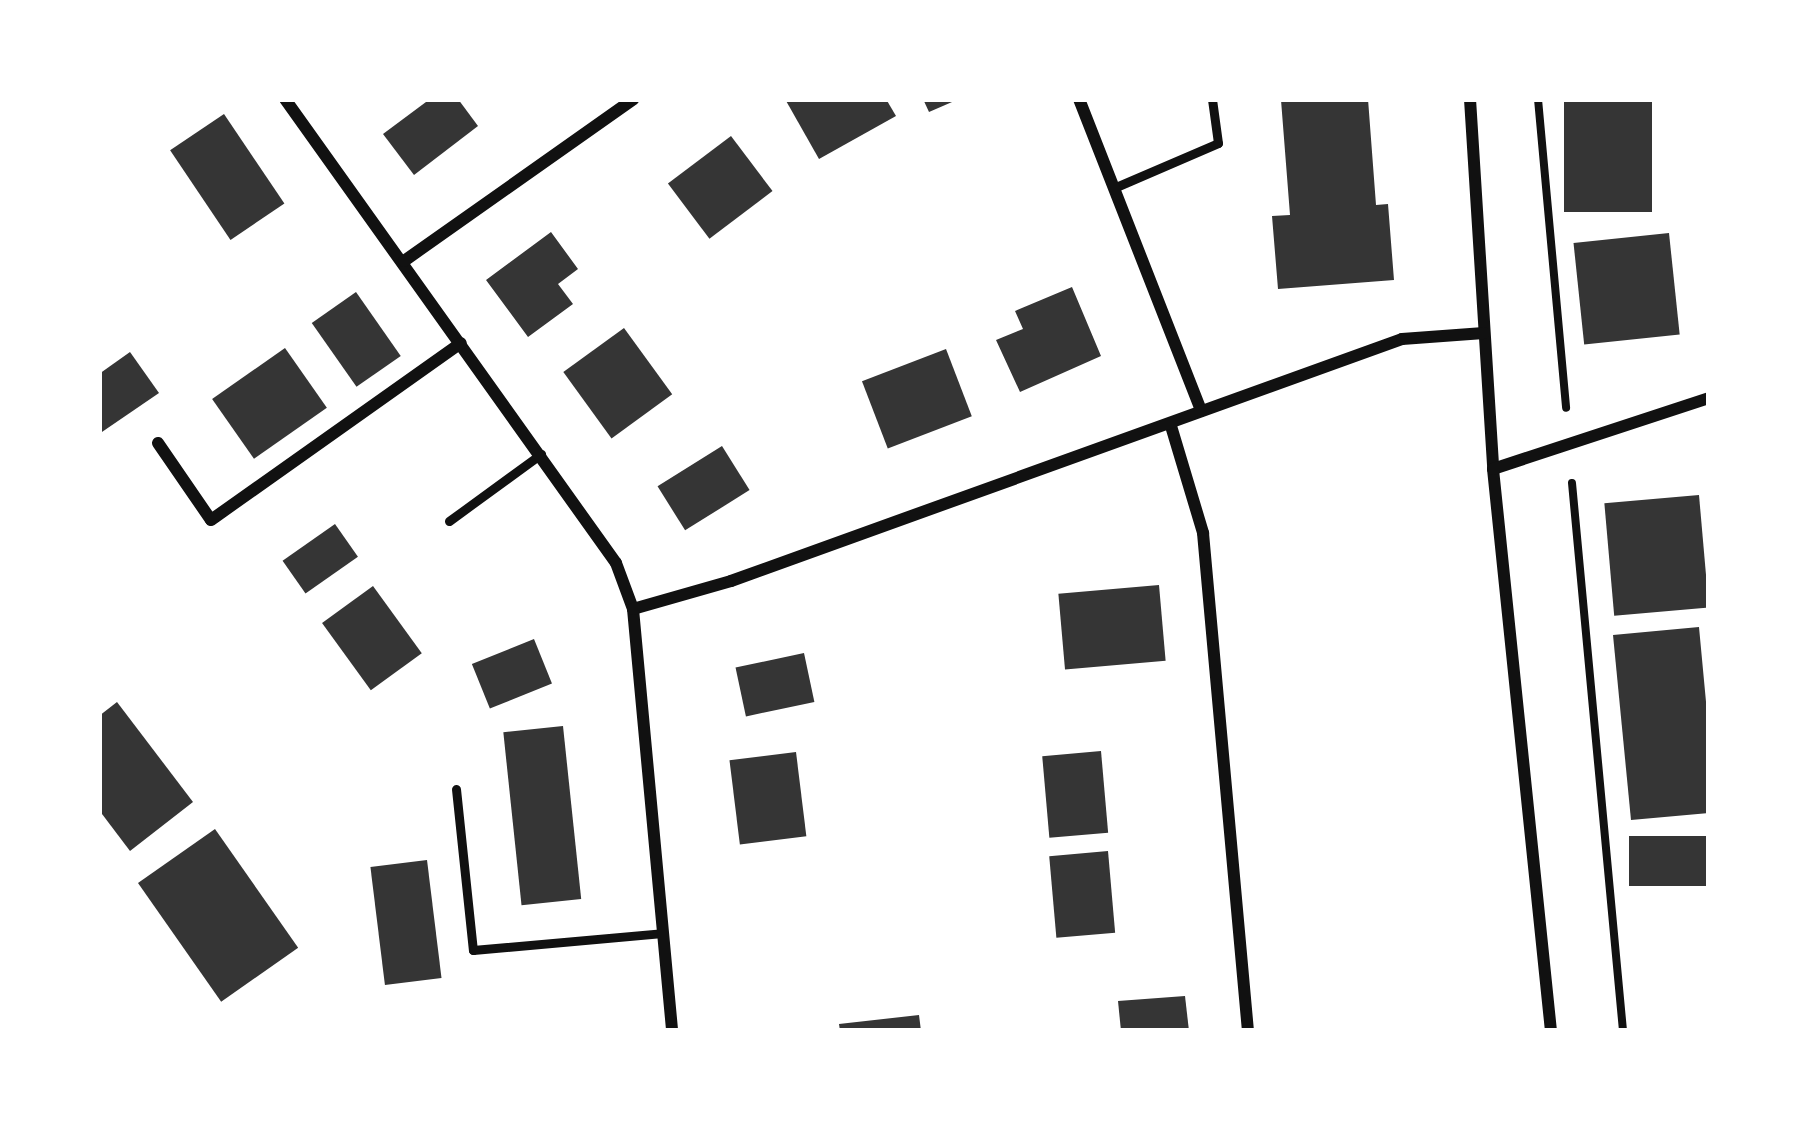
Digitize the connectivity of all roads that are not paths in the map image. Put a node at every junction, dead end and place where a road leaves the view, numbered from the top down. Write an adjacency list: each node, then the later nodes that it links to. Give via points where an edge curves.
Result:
1 (285, 99): 7 (street)
2 (634, 99): 7 (street)
3 (1079, 99): 6 (street)
4 (1212, 99): 6 (lane, via 1218,143)
5 (1470, 99): 8 (street)
6 (1116, 187): 11 (street)
7 (404, 262): 9 (street)
8 (1484, 332): 11 (street, via 1402,339); 15 (street)
9 (461, 343): 13 (street, via 211,520); 14 (street)
10 (1709, 398): 15 (street)
11 (1201, 411): 12 (street)
12 (1171, 426): 17 (street); 21 (street, via 1203,533)
13 (158, 443)
14 (542, 454): 16 (lane); 17 (street, via 616,563)
15 (1492, 470): 22 (street)
16 (449, 521)
17 (632, 609): 19 (street)
18 (456, 789): 19 (lane, via 473,950)
19 (662, 933): 20 (street)
20 (671, 1031)
21 (1248, 1031)
22 (1551, 1031)

